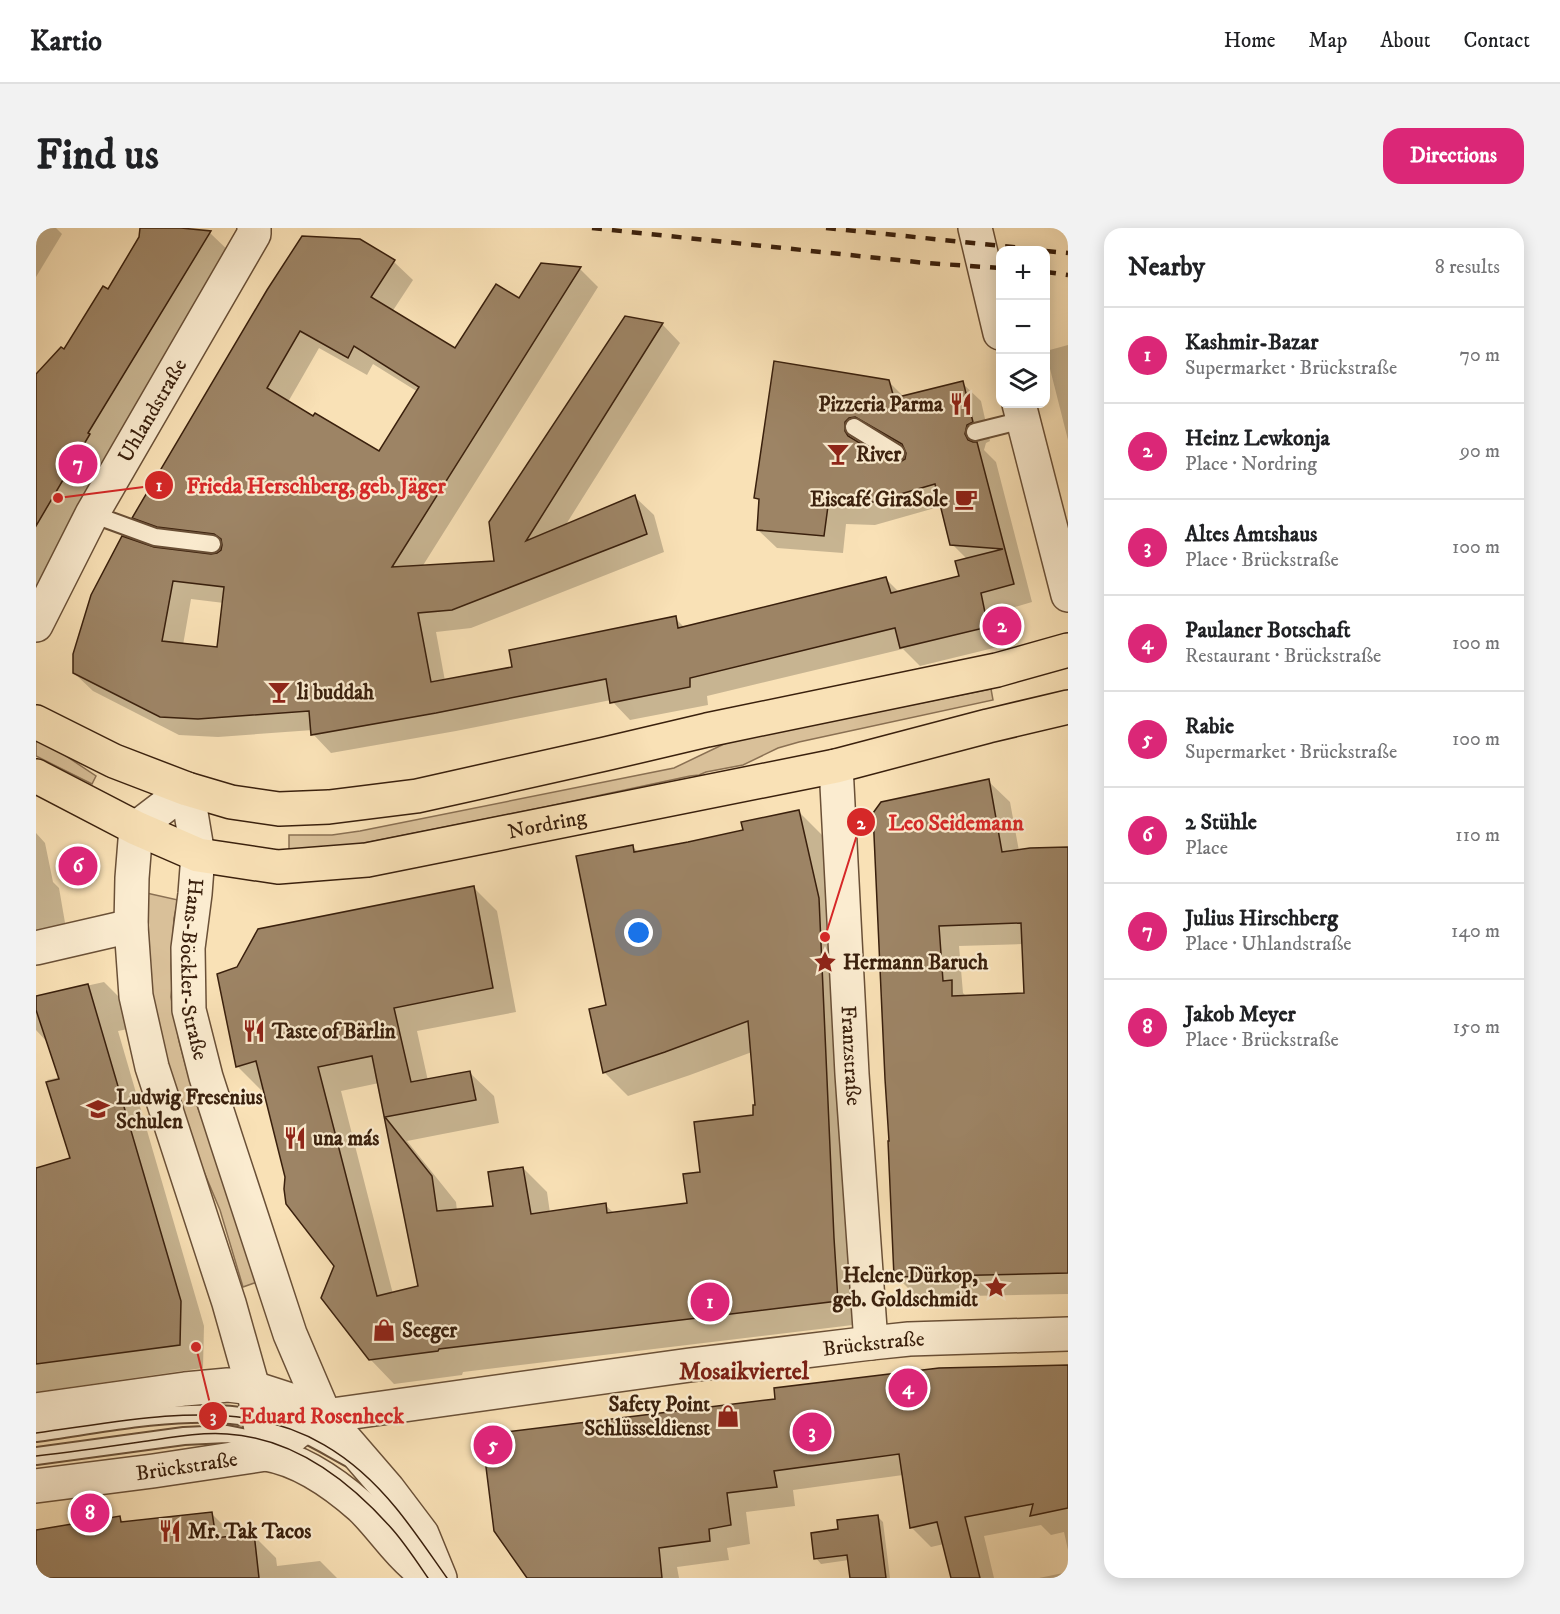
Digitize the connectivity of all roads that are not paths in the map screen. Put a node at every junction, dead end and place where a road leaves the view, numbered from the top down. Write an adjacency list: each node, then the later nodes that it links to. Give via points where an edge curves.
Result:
1 (254, 228): 8 (street, Uhlandstraße)
2 (975, 228): 3 (street)
3 (996, 316)
4 (1021, 412): 6 (lane); 10 (street)
5 (854, 427): 7 (lane)
6 (975, 432)
7 (896, 453)
8 (92, 514): 9 (lane, via 155,537); 11 (street, Uhlandstraße)
9 (212, 544)
10 (1068, 595)
11 (36, 625)
12 (1068, 650): 17 (main road, via 997,670 417,796 329,807 279,808 231,802)
13 (1068, 707): 15 (main road, Nordring)
14 (36, 722): 17 (main road, via 114,761)
15 (836, 766): 19 (main road, Nordring, via 367,860 278,867); 23 (street, Franzstraße)
16 (36, 776): 18 (main road, Nordring)
17 (187, 789): 18 (street); 19 (street, Hans-Böckler-Straße)
18 (136, 828): 19 (main road, Nordring); 20 (street, Hans-Böckler-Straße)
19 (198, 855): 25 (street, Hans-Böckler-Straße, via 188,948 189,1010 206,1077 290,1334)
20 (131, 926): 21 (street); 25 (street, Hans-Böckler-Straße, via 136,996 152,1067 229,1303)
21 (36, 948)
22 (1068, 1334): 23 (street, Brückstraße)
23 (871, 1343): 25 (street, Brückstraße, via 690,1365)
24 (36, 1410): 25 (street, Brückstraße, via 228,1385)
25 (277, 1428): 26 (lane, via 232,1415 184,1414); 27 (lane); 28 (street, Brückstraße, via 153,1471); 29 (street, via 281,1456 341,1491 362,1508 414,1565); 30 (street, Hans-Böckler-Straße, via 370,1470 422,1534)
26 (36, 1433)
27 (36, 1456)
28 (36, 1486)
29 (433, 1578)
30 (440, 1578)

